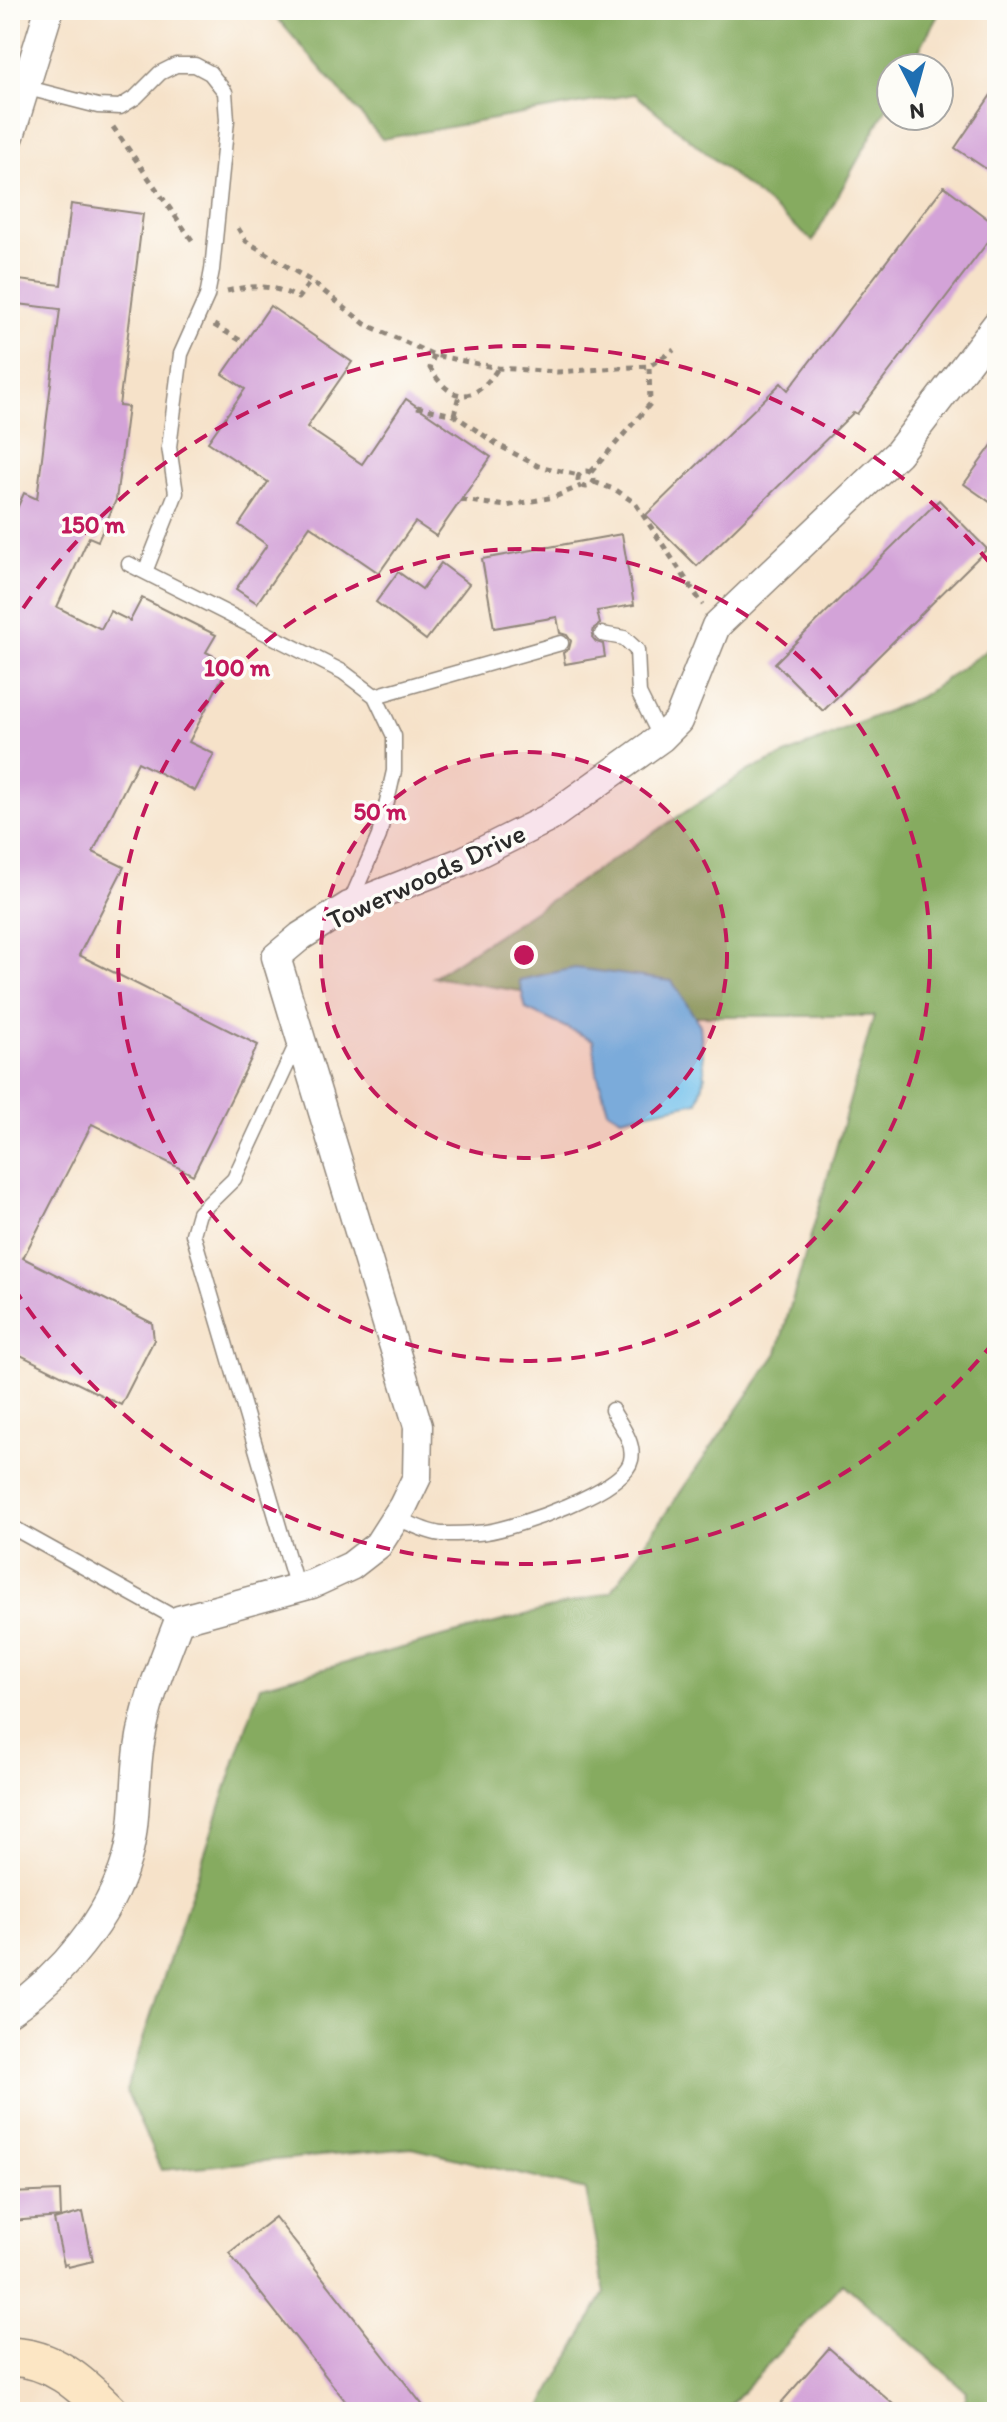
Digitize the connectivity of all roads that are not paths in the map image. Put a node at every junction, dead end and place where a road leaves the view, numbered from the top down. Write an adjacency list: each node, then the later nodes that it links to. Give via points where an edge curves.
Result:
1 (49, 10): 2 (street)
2 (24, 87): 3 (street); 6 (lane, via 120,107 160,73 176,65 195,65 210,73 225,92 227,120 212,270 207,296 181,354 169,447 176,493)
3 (10, 136)
4 (997, 324): 10 (street, Towerwoods Drive, via 898,453 716,626 678,721)
5 (129, 564): 6 (lane)
6 (145, 572): 9 (lane, via 343,672)
7 (602, 634): 10 (lane, via 624,638 637,650 639,694)
8 (561, 643): 9 (lane)
9 (375, 696): 11 (lane, via 394,736 394,771 379,836)
10 (661, 738): 11 (street, Towerwoods Drive, via 549,818 461,862)
11 (349, 906): 12 (street, Towerwoods Drive, via 276,957)
12 (299, 1037): 14 (street, Towerwoods Drive, via 418,1426 417,1477); 16 (lane, via 234,1179 199,1213 193,1234)
13 (612, 1410): 14 (lane, via 632,1447 631,1464 618,1479 554,1512 484,1533 438,1534)
14 (396, 1518): 16 (street, Towerwoods Drive, via 378,1545 351,1566)
15 (10, 1526): 17 (lane)
16 (297, 1588): 17 (street, Towerwoods Drive)
17 (179, 1620): 18 (street, via 148,1703 127,1858 106,1907 74,1955)
18 (10, 2011)
19 (10, 2357): 20 (street, via 47,2363 84,2387)
20 (109, 2412)

